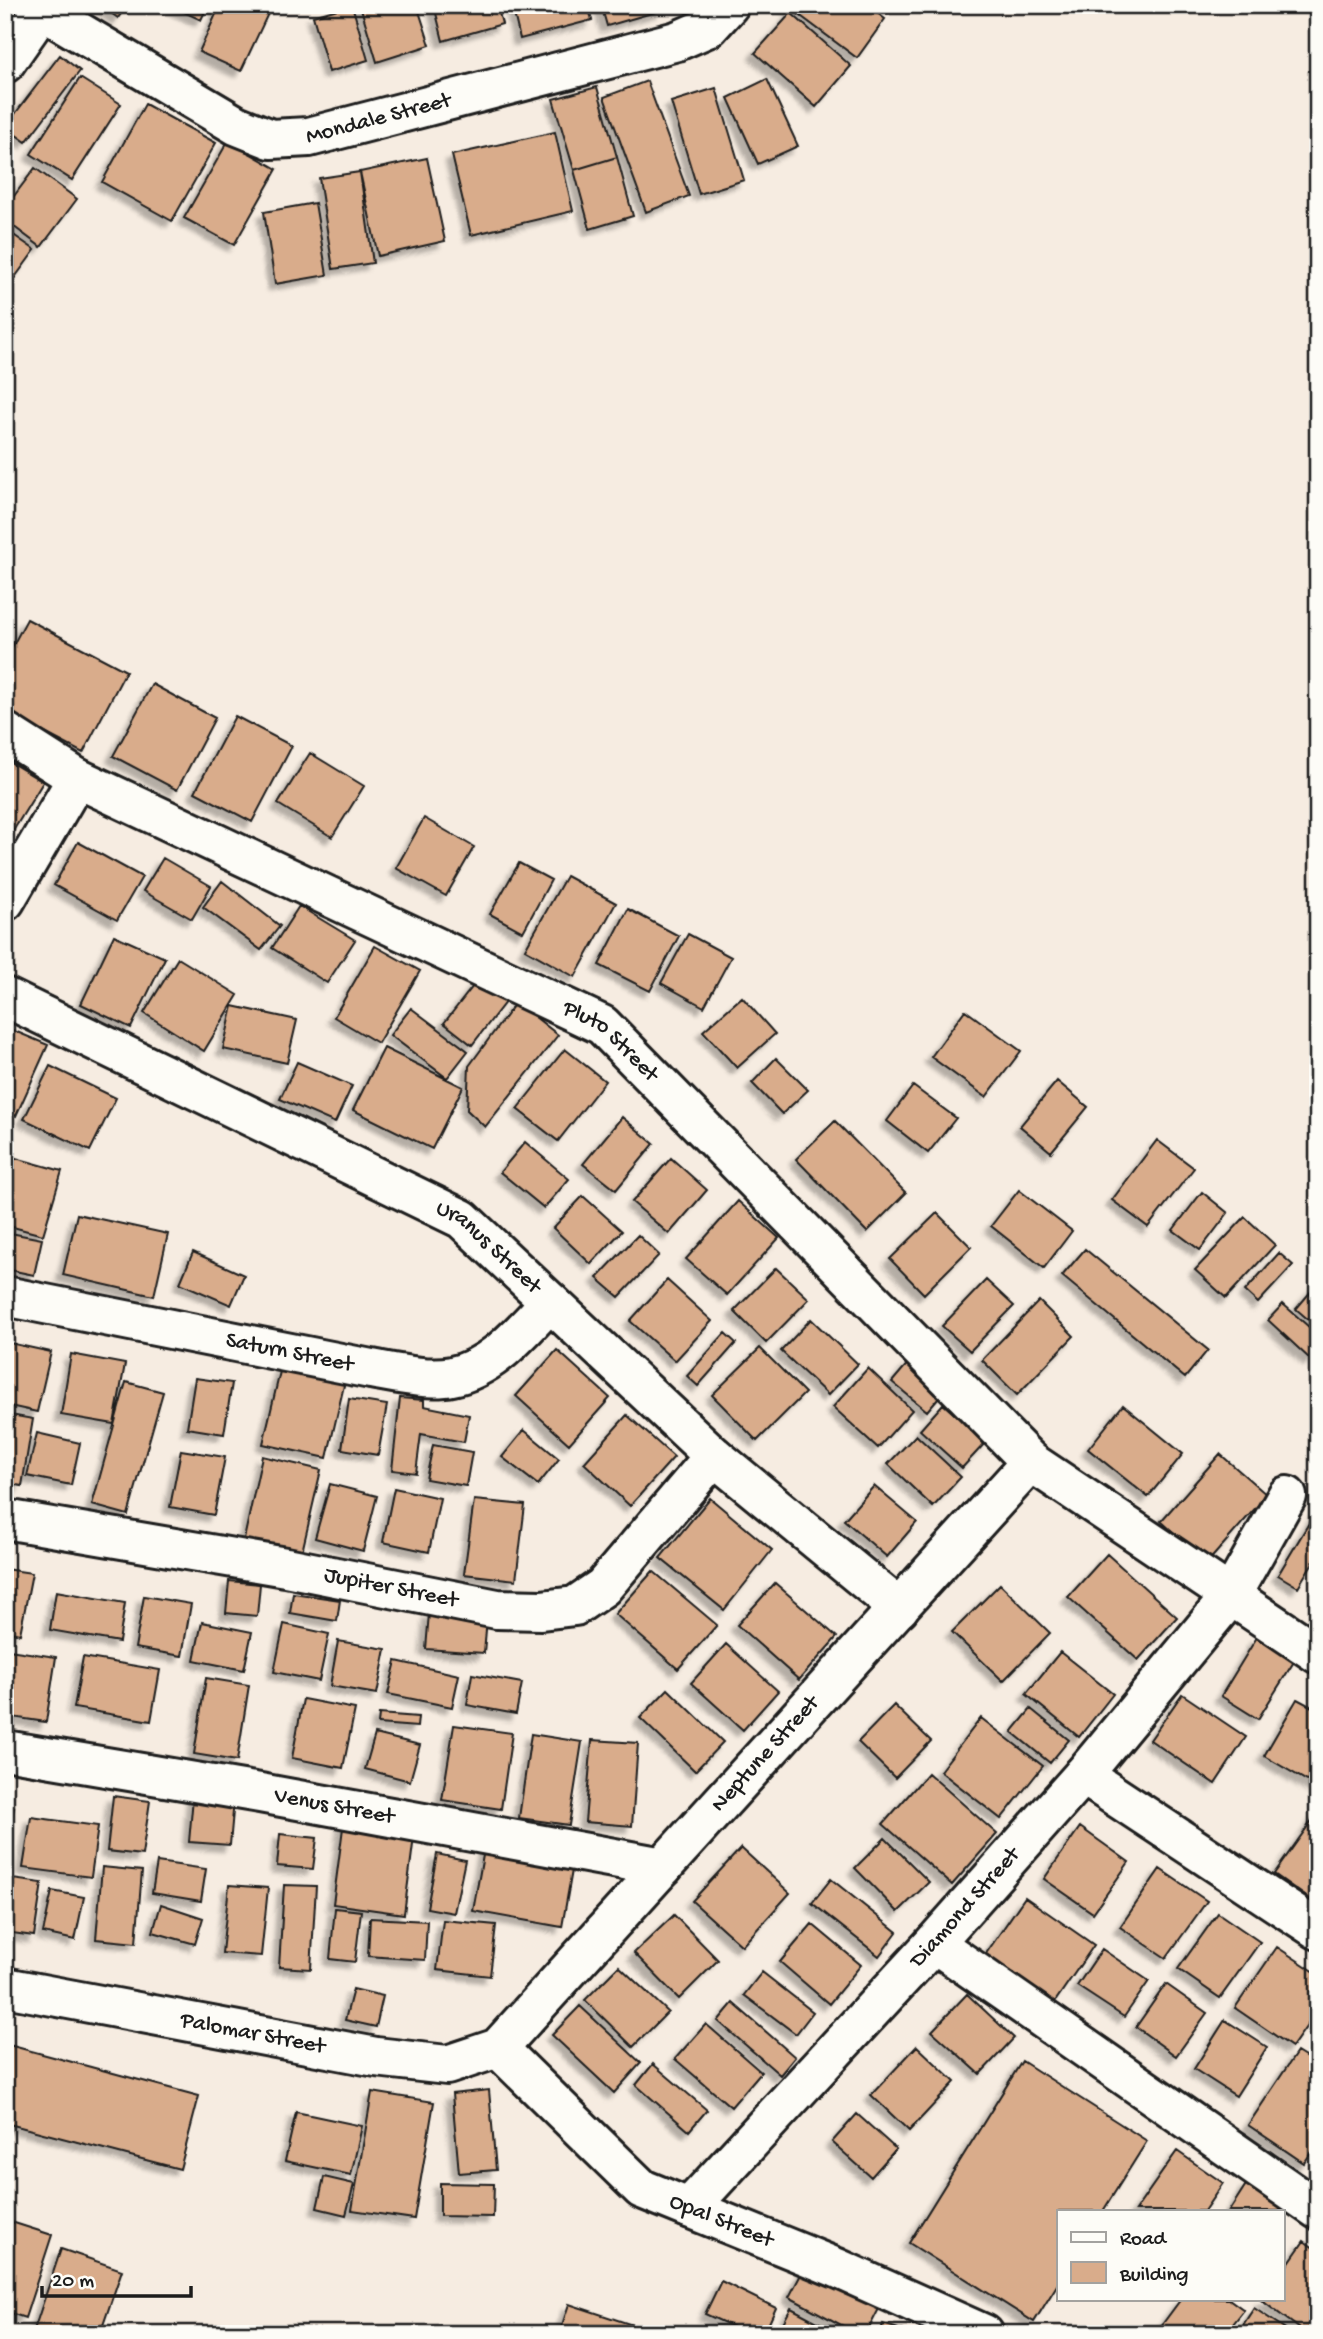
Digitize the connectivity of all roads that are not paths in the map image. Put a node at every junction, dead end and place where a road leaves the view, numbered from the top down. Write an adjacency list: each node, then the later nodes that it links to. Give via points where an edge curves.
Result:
1 (729, 5): 2 (street, Mondale Street, via 709,27 677,41 309,137 271,139 236,125)
2 (41, 8): 3 (street)
3 (5, 63)
4 (5, 732): 5 (street, Pluto Street)
5 (77, 778): 6 (street); 11 (street, Pluto Street, via 602,1024)
6 (5, 901)
7 (5, 997): 9 (street, Uranus Street, via 462,1219)
8 (5, 1296): 9 (street, Saturn Street, via 371,1369 450,1377 478,1368)
9 (550, 1302): 10 (street, Uranus Street)
10 (714, 1456): 13 (street, Jupiter Street, via 603,1587 575,1606 541,1610 497,1609); 15 (street, Uranus Street)
11 (1031, 1462): 14 (street, Pluto Street); 15 (street, Neptune Street)
12 (1287, 1496): 14 (street, Diamond Street)
13 (5, 1519)
14 (1230, 1597): 16 (street, Pluto Street); 18 (street, Diamond Street)
15 (899, 1608): 19 (street, Neptune Street)
16 (1318, 1654)
17 (5, 1750): 19 (street, Venus Street)
18 (1083, 1775): 20 (street); 21 (street, Diamond Street)
19 (663, 1867): 23 (street, Neptune Street)
20 (1318, 1930)
21 (934, 1943): 24 (street, Diamond Street); 25 (street)
22 (5, 1987): 23 (street, Palomar Street, via 376,2057 447,2065)
23 (498, 2048): 24 (street, Opal Street, via 642,2189)
24 (689, 2208): 26 (street, Opal Street)
25 (1318, 2210)
26 (975, 2332)

